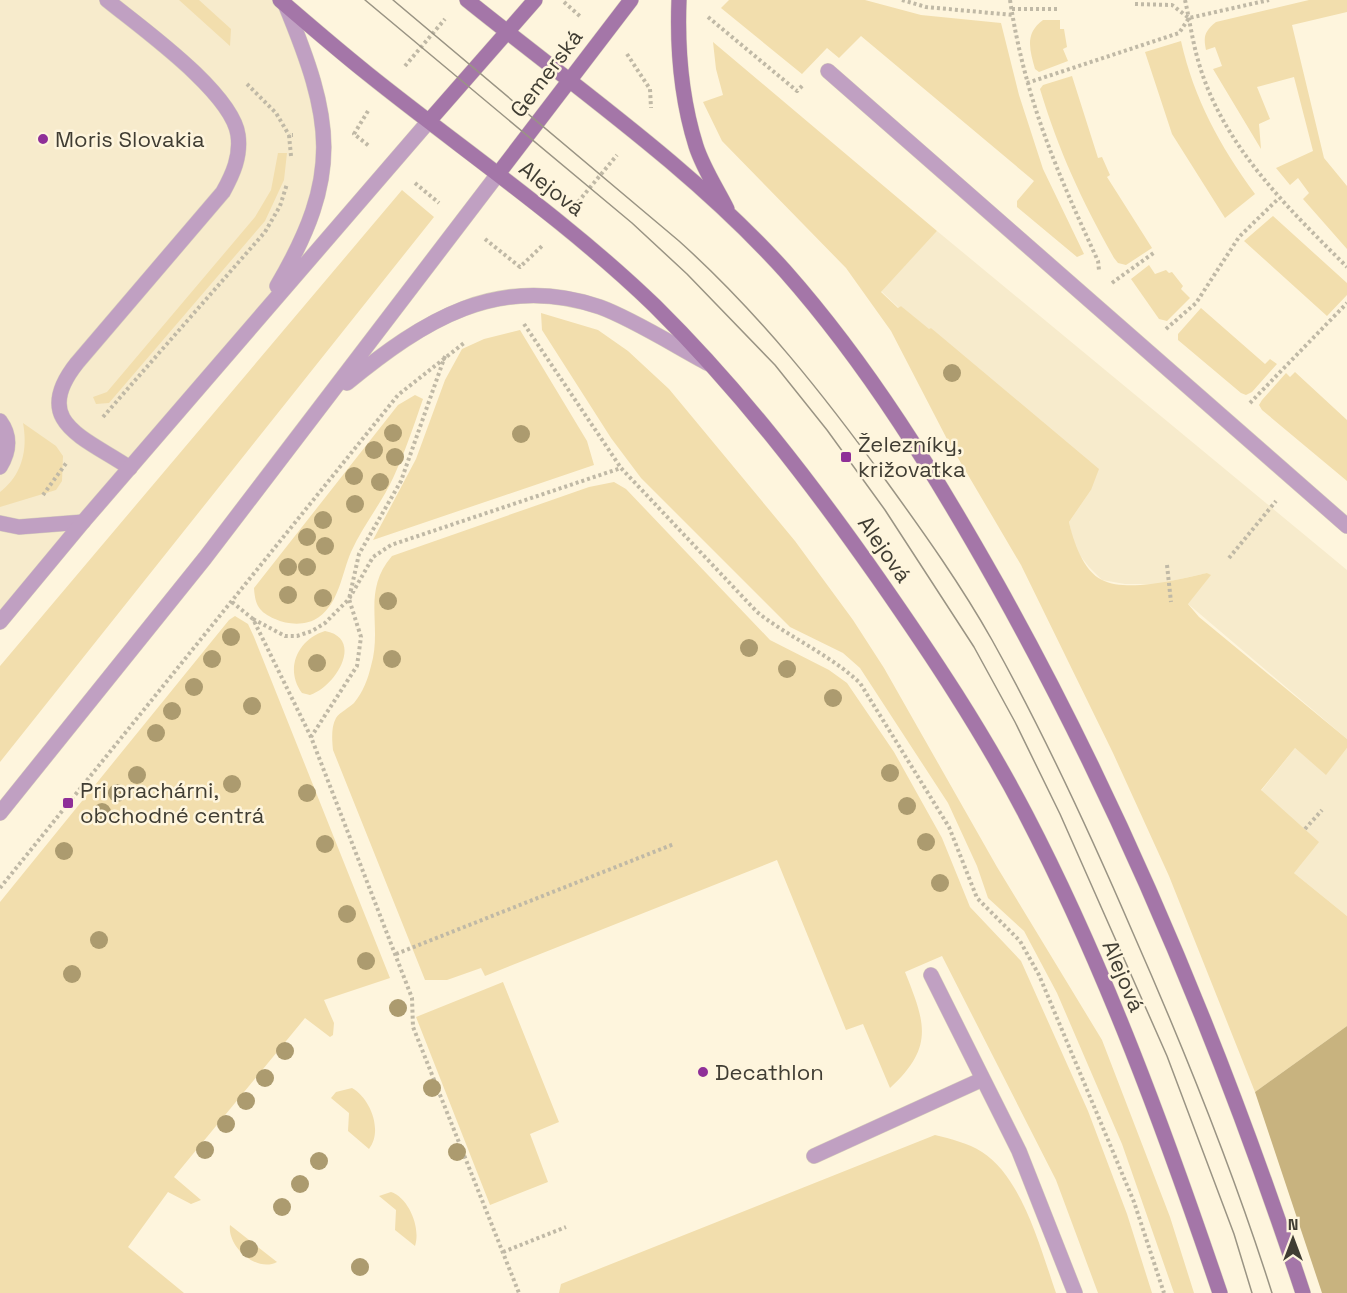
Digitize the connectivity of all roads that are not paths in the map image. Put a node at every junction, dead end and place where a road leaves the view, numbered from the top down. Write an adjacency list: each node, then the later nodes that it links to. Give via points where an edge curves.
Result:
1 (107, 0): 18 (street, via 200,78 232,117 238,134 234,172 223,192 61,384 57,403 61,416 85,438)
2 (467, 0): 7 (street)
3 (535, 0): 7 (street)
4 (631, 0): 9 (street, Gemerská)
5 (679, 0): 12 (street, via 677,52 687,108 697,148)
6 (282, 2): 10 (street, Alejová); 13 (street, via 308,61 319,98 323,177 305,236)
7 (507, 32): 9 (street); 10 (street)
8 (828, 71): 21 (street)
9 (569, 80): 11 (street, Gemerská); 12 (street)
10 (429, 121): 11 (street, Alejová); 13 (street)
11 (498, 174): 14 (street, Alejová, via 561,222); 15 (street)
12 (730, 217): 29 (street, via 783,270 875,386 946,496 1037,655 1114,812 1200,1010 1260,1165)
13 (259, 317): 18 (street)
14 (715, 366): 15 (street, via 602,308 565,298 522,295 480,304 427,324); 28 (street, Alejová, via 777,440 900,609 975,724 1025,813 1136,1063)
15 (329, 399): 23 (street, via 174,599)
16 (0, 421): 17 (street, via 8,441)
17 (0, 467)
18 (130, 468): 19 (street)
19 (83, 522): 20 (street, via 19,527); 22 (street)
20 (0, 523)
21 (1347, 526)
22 (0, 622)
23 (0, 813)
24 (931, 975): 25 (street)
25 (983, 1079): 26 (street); 27 (street, via 1019,1151)
26 (814, 1156)
27 (1075, 1293)
28 (1220, 1293)
29 (1302, 1293)

